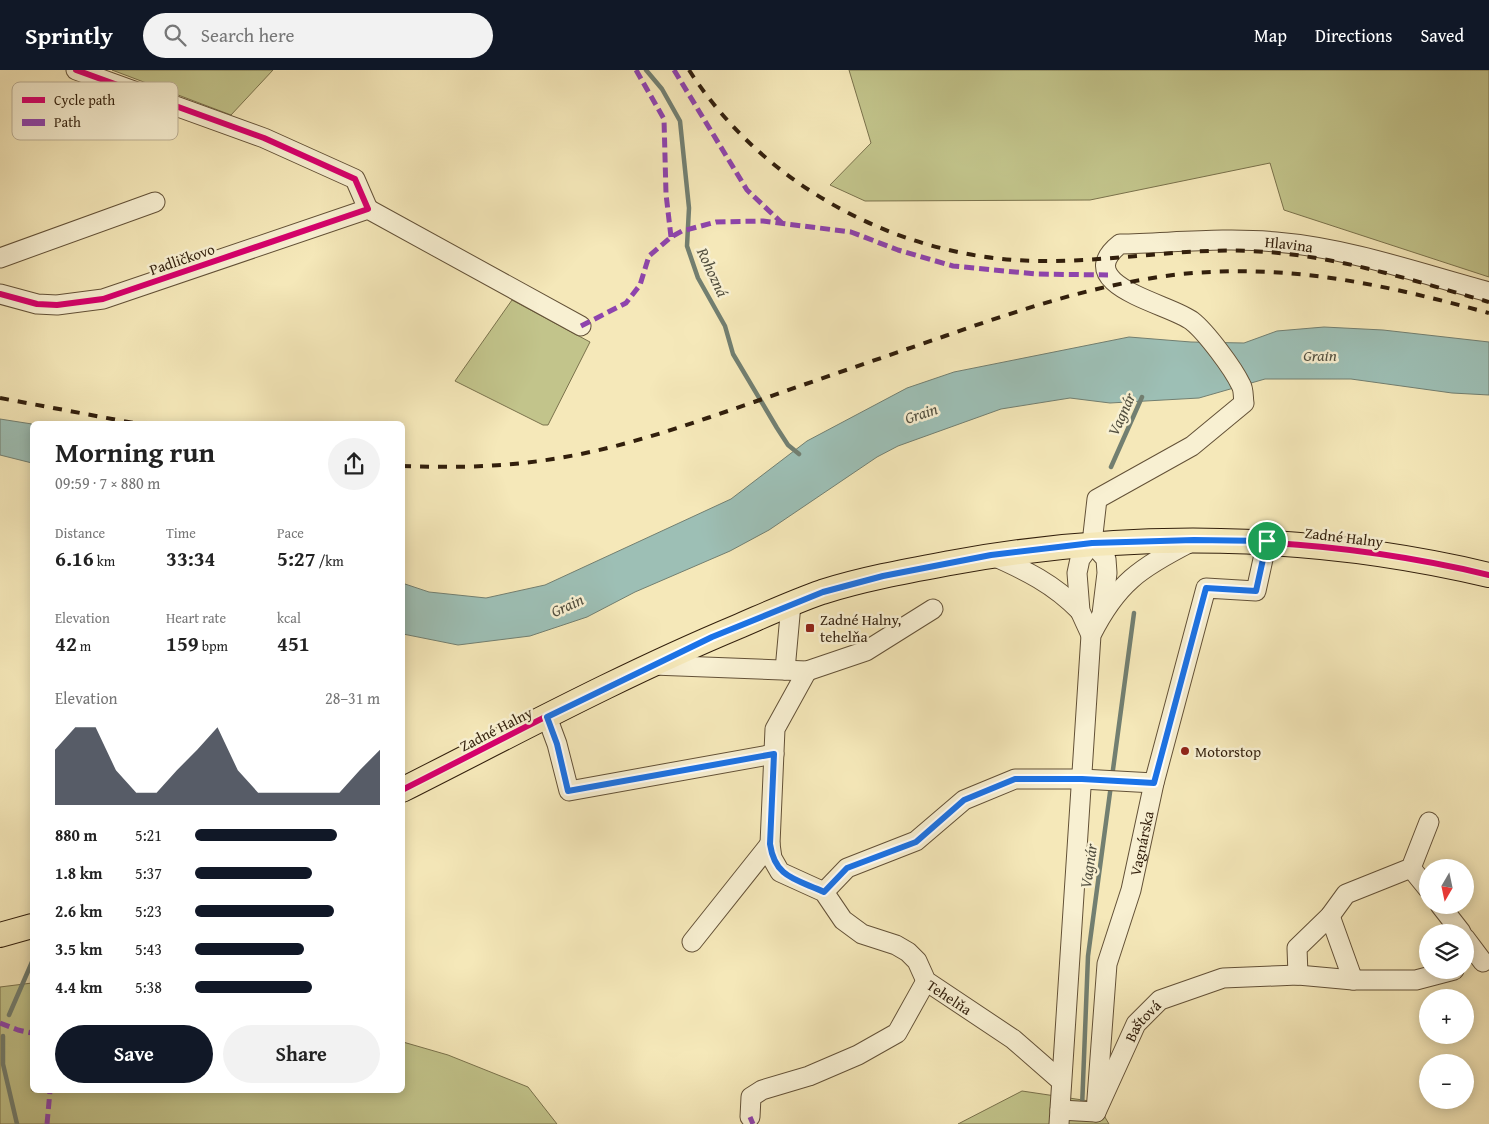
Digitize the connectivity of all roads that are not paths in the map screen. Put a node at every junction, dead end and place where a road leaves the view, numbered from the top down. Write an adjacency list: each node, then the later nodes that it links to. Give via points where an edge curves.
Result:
1 (76, 70): 2 (street)
2 (109, 82)
3 (178, 107): 5 (street, via 264,138 355,179)
4 (155, 202): 6 (street)
5 (368, 209): 8 (street, Padličkovo, via 103,299 57,305 37,304); 9 (street)
6 (0, 258)
7 (1489, 292): 12 (street, Hlavina, via 1310,246 1274,242 1120,244 1107,259 1108,274 1116,285 1192,320 1242,386 1244,404 1192,446 1097,499)
8 (0, 294)
9 (580, 326)
10 (1194, 540): 11 (main road, Zadné Halny); 12 (main road, Zadné Halny); 18 (street, via 1139,571)
11 (1267, 541): 14 (main road, Zadné Halny, via 1371,552); 26 (street, Vagnárska, via 1256,591 1206,588)
12 (1113, 542): 13 (main road, Zadné Halny); 17 (street, via 1080,559 1077,573); 18 (street, via 1106,559)
13 (991, 555): 15 (main road, Zadné Halny, via 883,576); 17 (street, via 1033,573)
14 (1489, 575)
15 (791, 604): 20 (main road, Zadné Halny); 21 (street)
16 (933, 609): 22 (street, via 866,651)
17 (1080, 611): 19 (street)
18 (1102, 615): 19 (street)
19 (1091, 635): 25 (street)
20 (652, 664): 21 (street); 23 (main road, Zadné Halny)
21 (785, 670): 22 (street)
22 (807, 671): 24 (street, via 775,729)
23 (547, 717): 24 (street, via 568,791); 27 (main road, Zadné Halny)
24 (774, 754): 29 (street)
25 (1099, 780): 26 (street); 32 (street, via 1015,779 964,800 916,842 847,868); 44 (street)
26 (1154, 783): 45 (street, Vagnárska, via 1131,890 1107,964)
27 (405, 788)
28 (1429, 822): 30 (street)
29 (770, 844): 32 (street, via 772,858 780,872); 36 (street)
30 (1411, 868): 31 (street); 34 (street, via 1346,894)
31 (1419, 878)
32 (824, 892): 43 (street, Tehelňa, via 843,920 862,934 908,952 917,961)
33 (1447, 914): 35 (street)
34 (1330, 916): 40 (street, via 1297,948); 42 (street)
35 (1455, 924)
36 (692, 942)
37 (1474, 947): 38 (street)
38 (1486, 960): 39 (street)
39 (1474, 964)
40 (1298, 975): 42 (street, Baštová); 45 (street, Baštová, via 1223,978 1160,1000 1136,1024)
41 (1420, 979): 42 (street, Baštová)
42 (1353, 980)
43 (926, 981): 44 (street, Tehelňa, via 1013,1039); 46 (street, via 897,1033 810,1076 751,1096)
44 (1060, 1080): 45 (street)
45 (1074, 1114)
46 (750, 1117)

